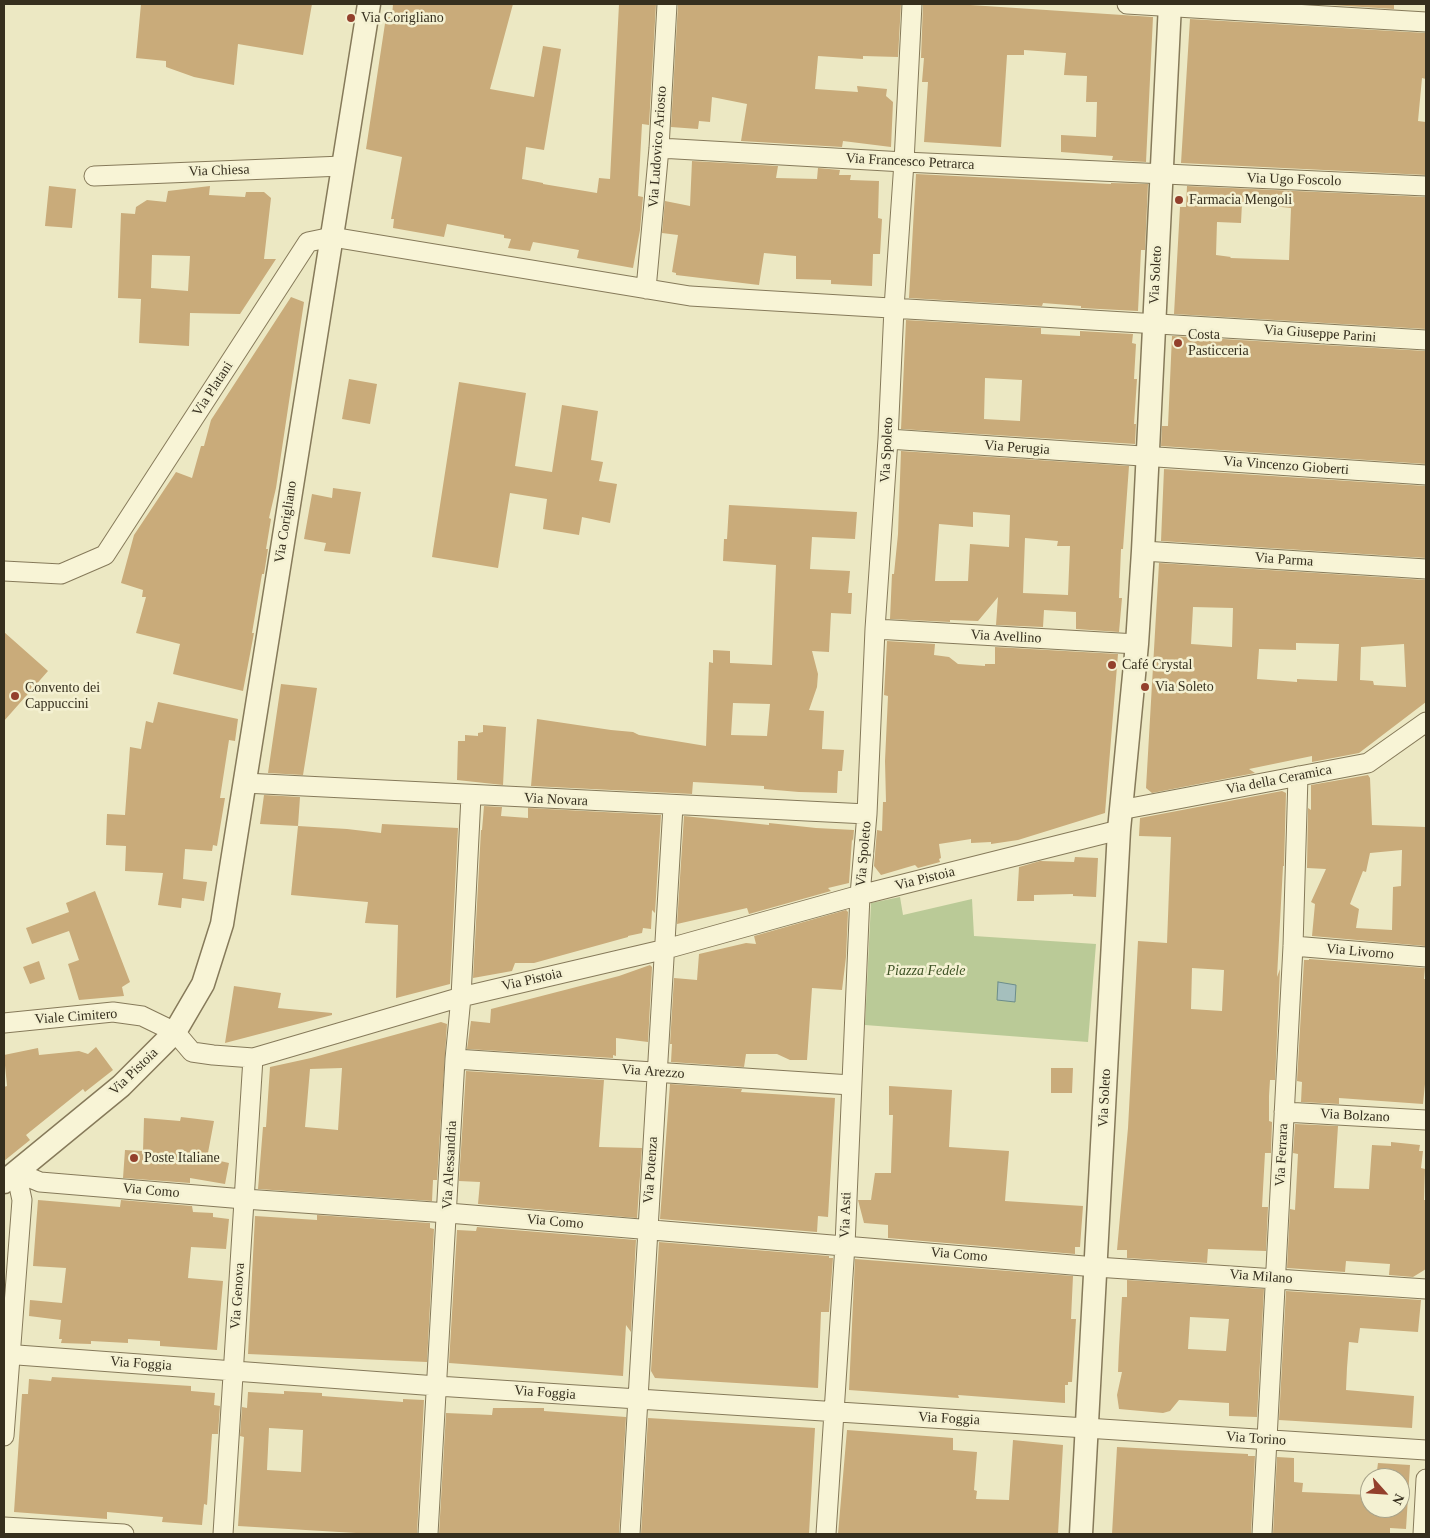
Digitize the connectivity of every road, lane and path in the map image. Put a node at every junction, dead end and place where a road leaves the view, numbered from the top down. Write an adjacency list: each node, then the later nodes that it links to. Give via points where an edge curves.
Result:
1 (369, 4): 9 (street, Via Corigliano)
2 (667, 4): 7 (street, Via Ludovico Ariosto)
3 (912, 4): 8 (street, Via Spoleto)
4 (1127, 4): 5 (street)
5 (1170, 5): 6 (street); 10 (street, Via Soleto)
6 (1426, 22)
7 (659, 148): 8 (street, Via Francesco Petrarca); 14 (street, Via Ludovico Ariosto)
8 (904, 162): 10 (street, Via Francesco Petrarca); 15 (street, Via Spoleto)
9 (343, 166): 11 (street, Via Chiesa); 13 (street, Via Corigliano)
10 (1162, 174): 12 (street, Via Ugo Foscolo); 16 (street, Via Soleto)
11 (94, 176)
12 (1426, 186)
13 (332, 237): 14 (street, Via Giuseppe Parini); 23 (street, Via Platani, via 308,242 105,555 61,574); 28 (street, Via Corigliano)
14 (646, 289): 15 (street, Via Giuseppe Parini, via 690,296)
15 (894, 308): 16 (street, Via Giuseppe Parini); 18 (street, Via Spoleto)
16 (1153, 323): 17 (street, Via Giuseppe Parini); 19 (street, Via Soleto)
17 (1426, 340)
18 (888, 439): 19 (street, Via Perugia); 24 (street, Via Spoleto)
19 (1146, 456): 20 (street, Via Vincenzo Gioberti); 21 (street, Via Soleto)
20 (1426, 475)
21 (1142, 551): 22 (street, Via Parma); 25 (street, Via Soleto)
22 (1426, 569)
23 (4, 571)
24 (875, 630): 25 (street, Via Avellino); 31 (street, Via Spoleto)
25 (1137, 644): 32 (street, Via Soleto)
26 (1426, 722): 27 (street, Via della Ceramica, via 1368,763)
27 (1298, 776): 32 (street, Via della Ceramica); 34 (street, Via Ferrara)
28 (244, 783): 29 (street, Via Novara); 39 (street, Via Corigliano, via 222,924 203,984)
29 (471, 796): 30 (street, Via Novara); 37 (street, Via Alessandria)
30 (673, 806): 31 (street, Via Novara); 35 (street, Via Potenza)
31 (867, 814): 33 (street, Via Spoleto)
32 (1120, 820): 33 (street, Via Pistoia); 51 (street, Via Soleto)
33 (860, 895): 35 (street, Via Pistoia); 43 (street, Via Asti)
34 (1293, 946): 36 (street, Via Livorno); 44 (street, Via Ferrara)
35 (666, 949): 37 (street, Via Pistoia); 42 (street, Via Potenza)
36 (1426, 958)
37 (461, 997): 40 (street, Via Pistoia); 41 (street, Via Alessandria)
38 (4, 1023): 39 (street, Viale Cimitero, via 112,1012 142,1016)
39 (175, 1032): 40 (street, Via Pistoia, via 192,1052); 46 (street, Via Pistoia, via 122,1086)
40 (253, 1058): 47 (street, Via Genova)
41 (455, 1059): 42 (street, Via Arezzo); 48 (street, Via Alessandria)
42 (658, 1072): 43 (street, Via Arezzo); 49 (street, Via Potenza)
43 (851, 1085): 50 (street, Via Asti)
44 (1284, 1112): 45 (street, Via Bolzano); 52 (street, Via Ferrara)
45 (1426, 1120)
46 (10, 1177): 47 (street, Via Como); 54 (street, via 22,1200)
47 (244, 1199): 48 (street, Via Como); 55 (street, Via Genova)
48 (448, 1213): 49 (street, Via Como); 56 (street, Via Alessandria)
49 (648, 1229): 50 (street, Via Como); 57 (street, Via Potenza)
50 (845, 1245): 51 (street, Via Como); 58 (street, Via Asti)
51 (1096, 1267): 52 (street, Via Milano); 59 (street, Via Soleto)
52 (1275, 1278): 53 (street, Via Milano); 61 (street, Via Ferrara)
53 (1426, 1288)
54 (7, 1355): 55 (street, Via Foggia); 60 (street)
55 (234, 1371): 56 (street, Via Foggia); 66 (street, Via Genova)
56 (437, 1386): 57 (street, Via Foggia); 67 (street, Via Alessandria)
57 (639, 1399): 58 (street, Via Foggia); 68 (street, Via Potenza)
58 (834, 1412): 59 (street, Via Foggia); 69 (street, Via Asti)
59 (1087, 1427): 61 (street, Via Torino); 70 (street, Via Soleto)
60 (4, 1436)
61 (1266, 1440): 62 (street, Via Torino); 71 (street, Via Ferrara)
62 (1426, 1450)
63 (1426, 1479): 72 (street)
64 (4, 1527): 65 (street)
65 (124, 1534)
66 (223, 1534)
67 (428, 1534)
68 (630, 1534)
69 (826, 1534)
70 (1081, 1534)
71 (1262, 1534)
72 (1423, 1534)

